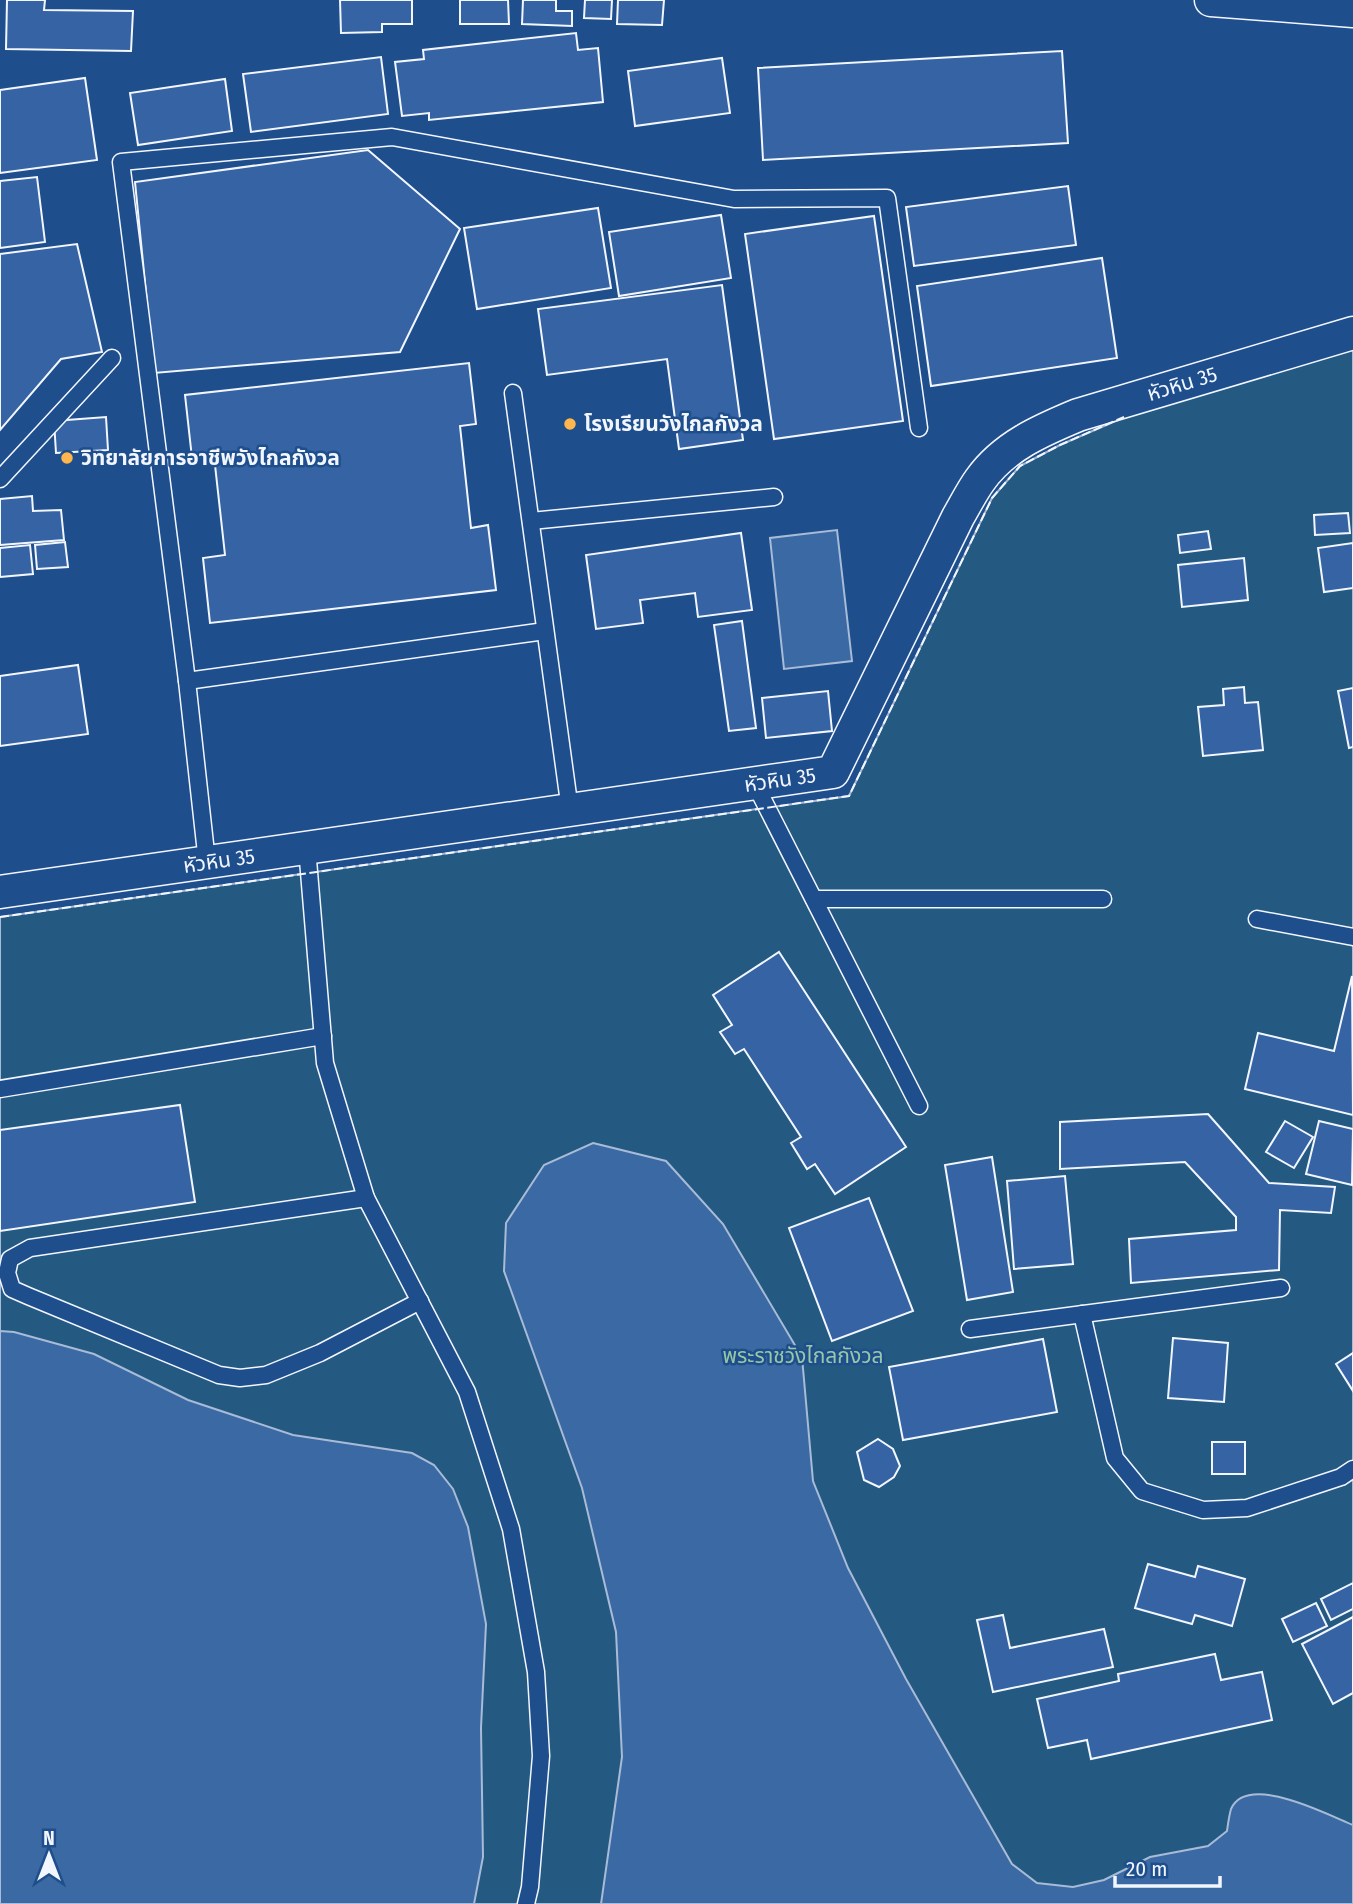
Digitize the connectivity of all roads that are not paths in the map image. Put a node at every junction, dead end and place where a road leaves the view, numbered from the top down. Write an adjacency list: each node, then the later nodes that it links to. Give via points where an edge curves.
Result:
1 (1211, 0): 2 (street)
2 (1353, 11)
3 (1353, 333): 12 (street, หัวหิน 35, via 1078,415 1009,449 980,479 958,517 833,772)
4 (112, 358): 7 (lane)
5 (513, 393): 9 (lane)
6 (919, 428): 11 (lane, via 887,198 734,199 392,137 121,162)
7 (0, 479)
8 (774, 497): 9 (lane)
9 (531, 521): 10 (lane)
10 (545, 632): 11 (lane); 13 (lane)
11 (187, 681): 15 (lane)
12 (755, 784): 13 (street, หัวหิน 35); 17 (lane)
13 (570, 810): 14 (street, หัวหิน 35)
14 (307, 848): 15 (street, หัวหิน 35); 21 (lane)
15 (207, 862): 16 (street, หัวหิน 35)
16 (0, 892)
17 (814, 899): 18 (lane); 23 (lane)
18 (1103, 899)
19 (1257, 919): 20 (lane)
20 (1353, 937)
21 (323, 1036): 22 (lane); 24 (lane, via 325,1063)
22 (0, 1089)
23 (919, 1106)
24 (366, 1198): 26 (lane); 26 (lane, via 30,1248 9,1259 7,1273 12,1289 219,1375 240,1378 267,1375 320,1353)
25 (1281, 1288): 27 (lane)
26 (420, 1301): 30 (lane, via 467,1392 512,1529 536,1672 541,1756)
27 (1082, 1314): 28 (lane); 29 (lane, via 1115,1458 1142,1491 1203,1510 1247,1508)
28 (970, 1329)
29 (1353, 1469)
30 (527, 1904)

